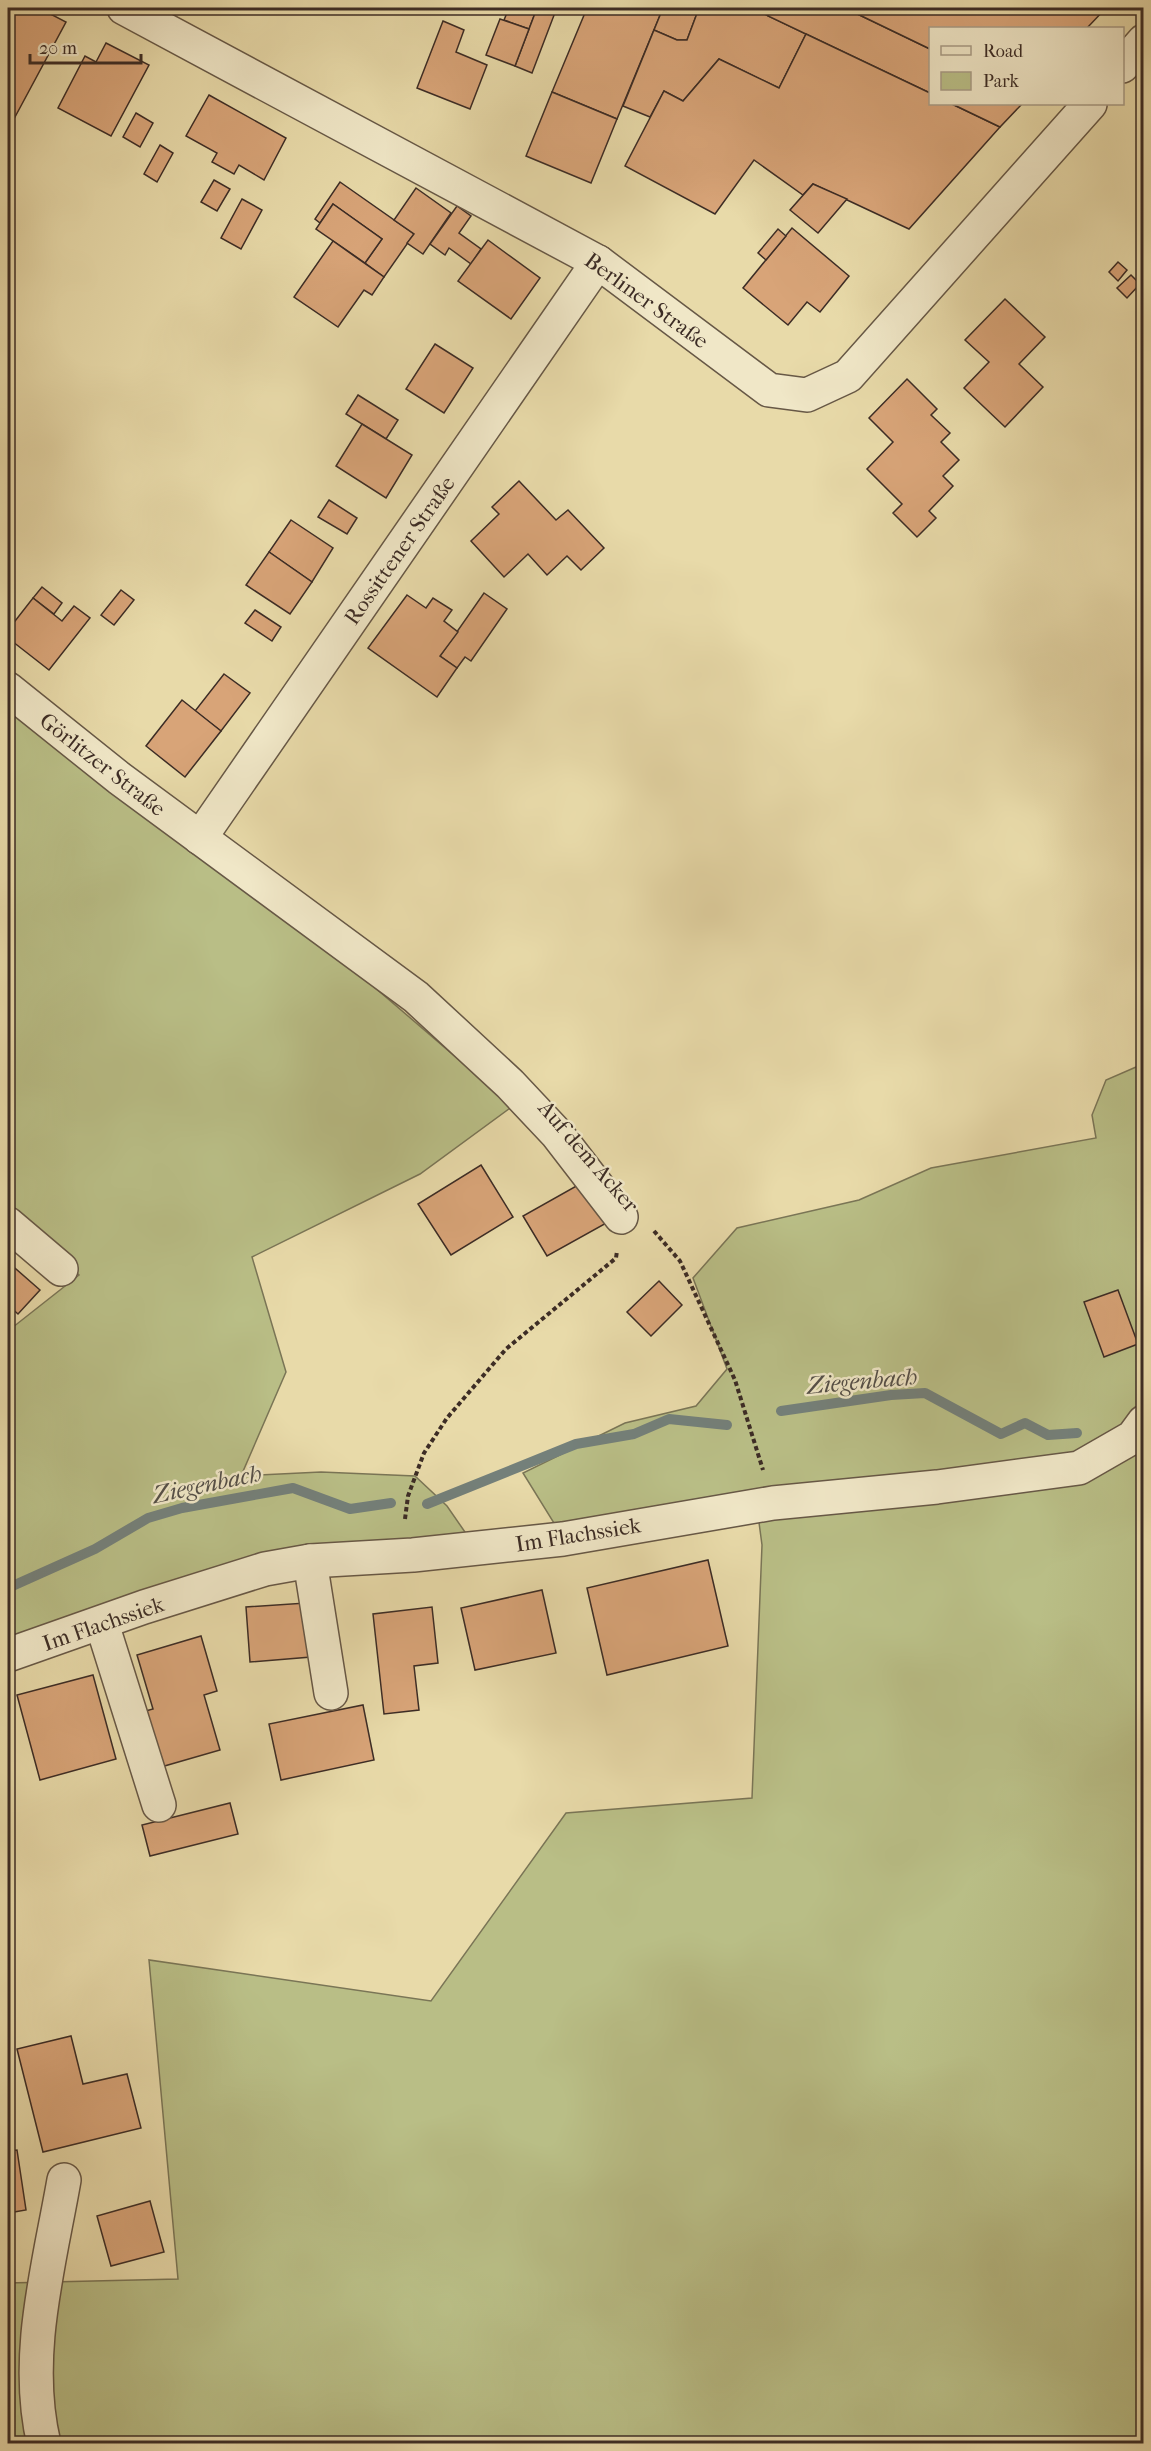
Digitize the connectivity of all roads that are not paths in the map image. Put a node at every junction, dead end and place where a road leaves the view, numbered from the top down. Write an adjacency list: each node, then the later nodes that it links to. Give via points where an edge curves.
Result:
1 (124, 8): 5 (street, Berliner Straße)
2 (1143, 41): 3 (street)
3 (1124, 64)
4 (1089, 105): 5 (street, Berliner Straße, via 848,376 807,395 769,390)
5 (598, 262): 7 (street, Rossittener Straße)
6 (8, 689): 7 (street, Görlitzer Straße)
7 (200, 838): 8 (street, via 416,997 510,1084)
8 (635, 1221)
9 (8, 1224): 10 (street)
10 (61, 1269)
11 (1140, 1439): 12 (street, Im Flachssiek, via 1078,1468 773,1503 563,1539)
12 (310, 1561): 13 (street, Im Flachssiek, via 265,1569); 15 (street)
13 (102, 1624): 14 (street, Im Flachssiek); 16 (street)
14 (8, 1655)
15 (331, 1692)
16 (159, 1805)
17 (64, 2180): 18 (street, via 35,2348 38,2421)
18 (44, 2444)

